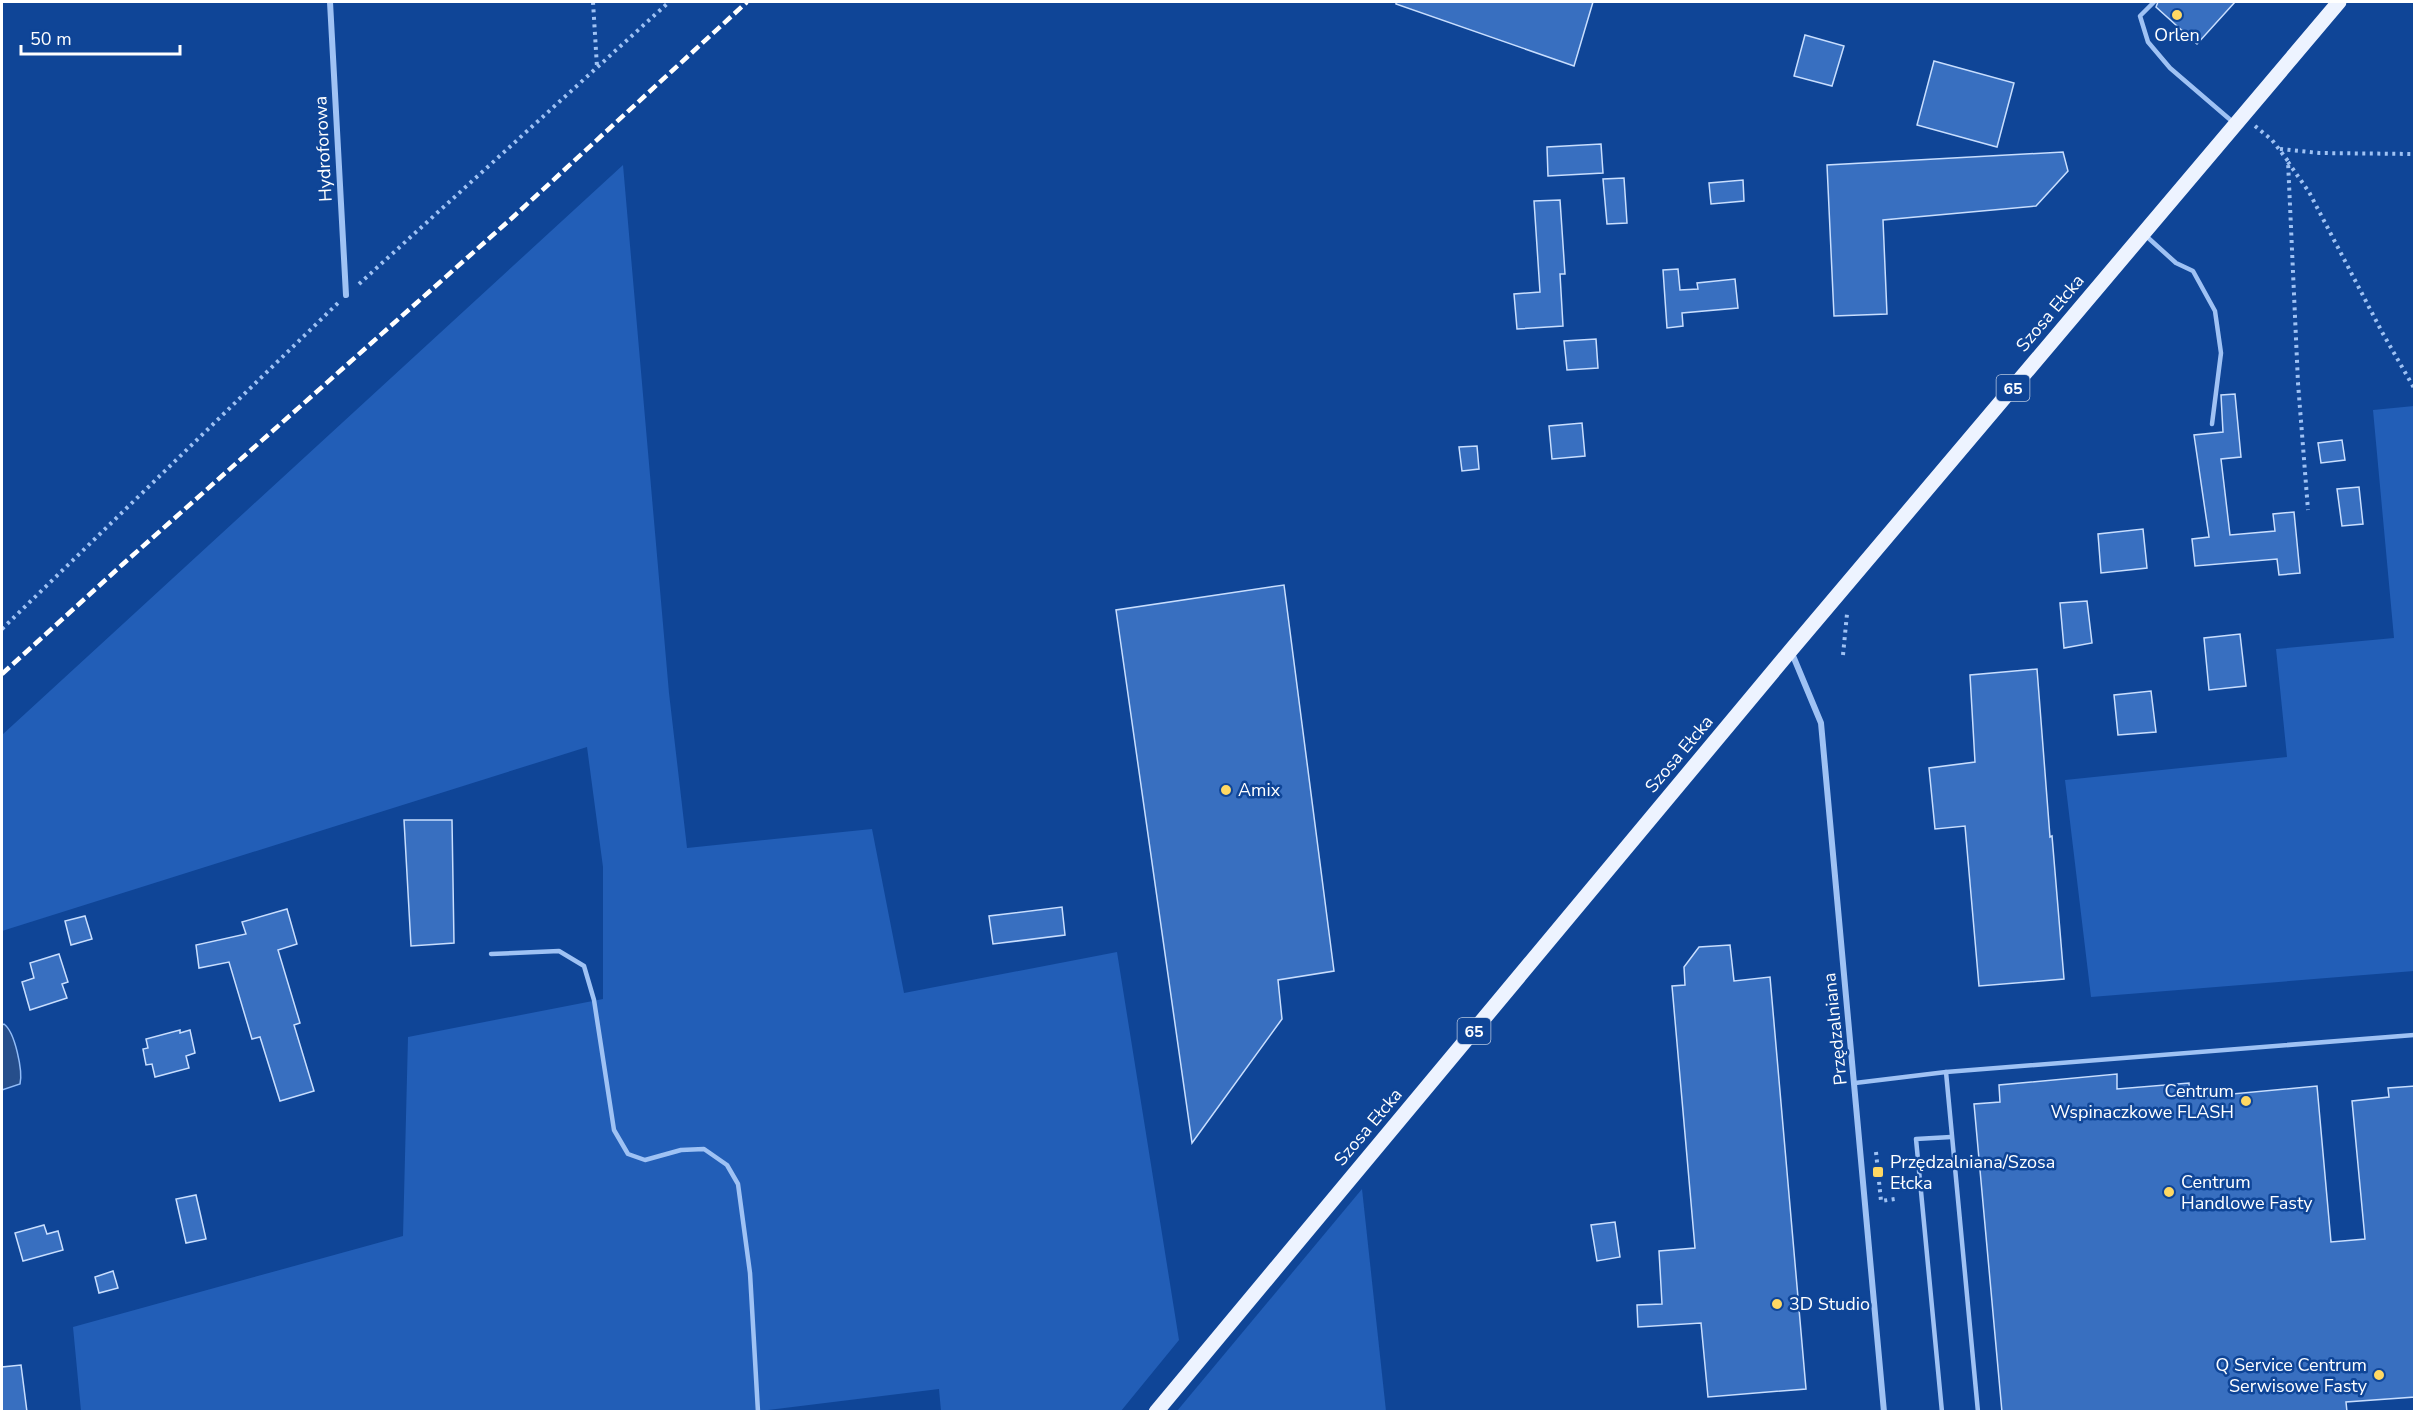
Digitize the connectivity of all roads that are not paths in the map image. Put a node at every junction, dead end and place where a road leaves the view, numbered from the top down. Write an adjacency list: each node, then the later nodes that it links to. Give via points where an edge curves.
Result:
1 (330, 2): 6 (street, Hydroforowa)
2 (2154, 2): 4 (lane, via 2140,16 2148,42 2170,68)
3 (2339, 2): 4 (main road, 65)
4 (2240, 119): 5 (main road, Szosa Ełcka / 65)
5 (2143, 234): 7 (lane, via 2176,263 2193,271 2214,311 2221,353); 8 (main road, Szosa Ełcka / 65)
6 (346, 295)
7 (2212, 424)
8 (1791, 650): 12 (street, Przędzalniana, via 1821,723); 15 (main road, Szosa Ełcka / 65)
9 (491, 954): 14 (lane, via 559,951 584,966 594,1000 614,1130 628,1154 645,1160 681,1150 704,1149 727,1165 738,1184 750,1273)
10 (2415, 1035): 11 (lane)
11 (1946, 1072): 12 (lane); 13 (lane)
12 (1855, 1083): 16 (street, Przędzalniana)
13 (1952, 1137): 17 (lane, via 1916,1139); 18 (lane)
14 (758, 1412)
15 (1156, 1412)
16 (1884, 1412)
17 (1942, 1412)
18 (1978, 1412)

